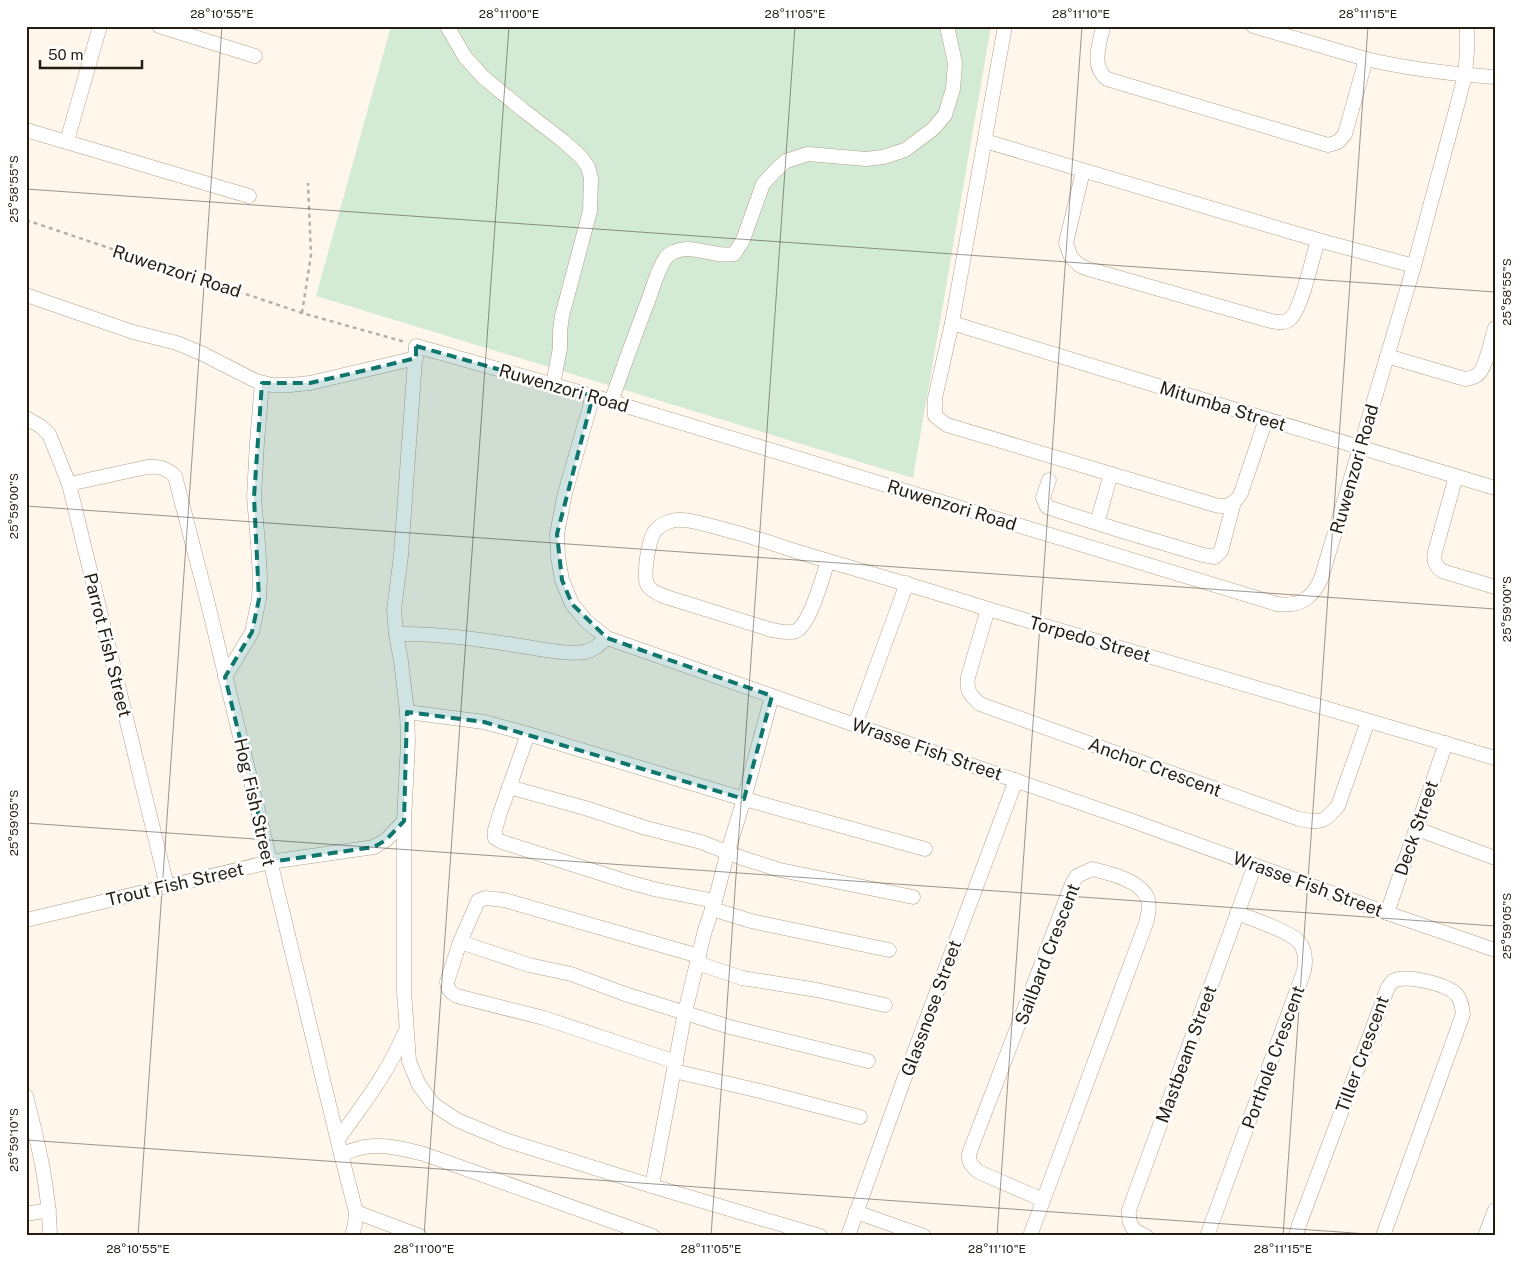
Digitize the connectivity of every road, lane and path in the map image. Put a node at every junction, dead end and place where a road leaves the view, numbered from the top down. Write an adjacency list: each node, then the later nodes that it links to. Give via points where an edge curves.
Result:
1 (100, 26): 14 (street)
2 (159, 26): 9 (street)
3 (446, 26): 29 (street, via 465,57 483,77 581,156 588,167 590,211 562,316)
4 (947, 26): 31 (street, via 955,63 953,89 945,115 934,129 905,150 883,157 866,159 808,154 786,161 763,184 743,240 734,254 724,256 689,249 671,252 658,275)
5 (1005, 26): 15 (street)
6 (1103, 26): 10 (street, via 1097,65 1107,80 1328,145 1338,142 1344,134)
7 (1253, 26): 10 (street)
8 (1467, 26): 11 (street, Ruwenzori Road)
9 (255, 56)
10 (1366, 59): 11 (street)
11 (1465, 75): 12 (street); 21 (street, Ruwenzori Road)
12 (1495, 76)
13 (26, 130): 14 (street)
14 (66, 141): 18 (street)
15 (985, 141): 16 (street); 24 (street)
16 (1083, 171): 20 (street); 20 (street, via 1066,243 1071,257 1085,268 1282,322 1290,319 1298,308)
17 (308, 183): 23 (path, via 311,255)
18 (249, 196)
19 (26, 220): 23 (path, Ruwenzori Road)
20 (1318, 240): 21 (street)
21 (1414, 266): 27 (street, Ruwenzori Road)
22 (26, 296): 28 (street, via 133,332 177,343)
23 (302, 312): 26 (path, Ruwenzori Road)
24 (952, 323): 33 (street, Mitumba Street); 35 (street, via 935,398 935,416 947,425)
25 (1495, 328): 27 (street, via 1482,368 1472,378)
26 (416, 352): 28 (street, via 310,383); 29 (street, Ruwenzori Road); 46 (street, via 395,601)
27 (1387, 356): 34 (street, Ruwenzori Road)
28 (262, 383): 48 (street, via 254,497 259,599 252,632)
29 (553, 384): 30 (street, Ruwenzori Road)
30 (593, 396): 31 (street, Ruwenzori Road); 47 (street, Wrasse Fish Street, via 565,493 557,534 558,557 562,580 572,604)
31 (611, 402): 34 (street, Ruwenzori Road, via 1284,605 1303,601 1318,586)
32 (26, 418): 38 (street, Parrot Fish Street, via 49,434)
33 (1266, 419): 34 (street, Mitumba Street); 40 (street, via 1242,493)
34 (1360, 448): 36 (street, Mitumba Street)
35 (1111, 474): 40 (street, via 1215,505 1227,506); 41 (street)
36 (1456, 476): 39 (street, Mitumba Street); 44 (street, via 1434,562 1442,571)
37 (1049, 480): 41 (street, via 1043,498 1047,507)
38 (69, 484): 48 (street, Hog Fish Street, via 158,466 176,476); 66 (street, Parrot Fish Street)
39 (1495, 488)
40 (1234, 502): 41 (street, via 1221,551 1214,556)
41 (1097, 522)
42 (828, 561): 42 (street, Torpedo Street, via 744,534 674,519 655,531 645,577 648,586 663,596 788,633 795,631 809,616); 43 (street, Torpedo Street)
43 (908, 583): 45 (street, Torpedo Street); 52 (street)
44 (1495, 587)
45 (988, 609): 51 (street, Torpedo Street); 51 (street, Anchor Crescent, via 966,687 980,704 1299,819 1316,822 1328,818 1338,806)
46 (396, 634): 47 (street, via 467,638 574,652 594,649); 50 (street)
47 (607, 638): 49 (street, Wrasse Fish Street)
48 (225, 677): 64 (street, Hog Fish Street)
49 (772, 696): 52 (street, Wrasse Fish Street); 58 (street)
50 (407, 712): 53 (street, via 484,722); 59 (street)
51 (1368, 721): 54 (street, Torpedo Street)
52 (855, 725): 56 (street, Wrasse Fish Street)
53 (528, 734): 57 (street); 58 (street)
54 (1446, 743): 55 (street, Torpedo Street); 60 (street, Deck Street)
55 (1495, 758)
56 (1016, 780): 65 (street, Wrasse Fish Street); 90 (street, Glassnose Street)
57 (509, 787): 62 (street); 68 (street, via 495,830 497,840 628,882)
58 (744, 799): 61 (street); 62 (street)
59 (404, 821): 64 (street, Trout Fish Street, via 386,840 374,847); 78 (street)
60 (1417, 829): 63 (street); 70 (street, Deck Street)
61 (925, 849)
62 (728, 851): 67 (street, via 780,870); 68 (street)
63 (1495, 858)
64 (270, 862): 66 (street, Trout Fish Street); 83 (street, Hog Fish Street)
65 (1255, 865): 69 (street, Mastbeam Street); 70 (street, Wrasse Fish Street)
66 (167, 886): 71 (street, Trout Fish Street)
67 (913, 897)
68 (714, 905): 73 (street, via 751,921); 75 (street)
69 (1237, 913): 100 (street, Mastbeam Street, via 1129,1210 1128,1220 1133,1228); 101 (street, Porthole Crescent, via 1298,940 1306,960)
70 (1386, 913): 74 (street, Wrasse Fish Street)
71 (26, 920)
72 (460, 942): 75 (street, via 478,901 494,898); 77 (street); 80 (street, via 447,982 450,992 544,1018)
73 (889, 950)
74 (1495, 950)
75 (698, 960): 76 (street, via 742,978); 77 (street)
76 (885, 1005)
77 (685, 1012): 79 (street, via 730,1027); 80 (street)
78 (407, 1028): 83 (street, via 387,1068); 85 (street, via 409,1062 419,1085 433,1104 457,1120 505,1140)
79 (868, 1061)
80 (675, 1067): 82 (street); 85 (street)
81 (26, 1096): 87 (street, via 42,1159)
82 (860, 1116)
83 (338, 1139): 84 (street, Hog Fish Street)
84 (340, 1154): 89 (street, Hog Fish Street); 95 (street, via 378,1147 424,1154)
85 (652, 1186): 96 (street)
86 (1043, 1200): 86 (street, Sailbard Crescent, via 1149,912 1143,890 1129,881 1092,869 1077,876 1072,884 969,1154 971,1164 979,1172); 99 (street, Sailbard Crescent)
87 (49, 1210): 91 (street); 92 (street)
88 (1495, 1210): 104 (street)
89 (356, 1212): 93 (street, Hog Fish Street); 94 (street)
90 (856, 1212): 97 (street, Glassnose Street); 98 (street)
91 (26, 1214)
92 (50, 1236)
93 (352, 1236)
94 (420, 1236)
95 (653, 1236)
96 (820, 1236)
97 (848, 1236)
98 (924, 1236)
99 (1030, 1236)
100 (1146, 1236)
101 (1207, 1236)
102 (1296, 1236): 103 (street, Tiller Crescent, via 1388,987 1398,980 1417,980 1452,991 1458,997 1463,1014)
103 (1383, 1236)
104 (1485, 1236)

